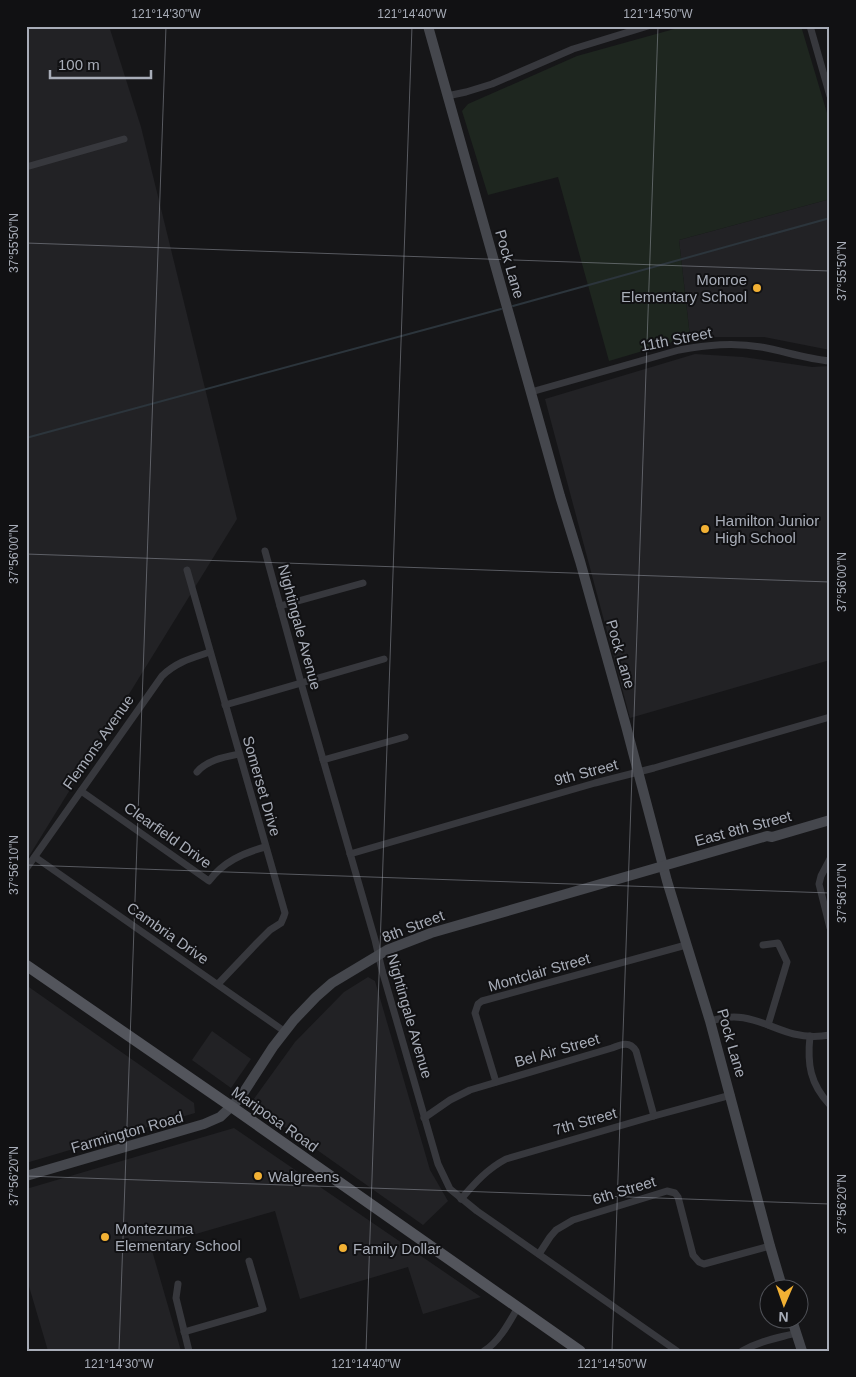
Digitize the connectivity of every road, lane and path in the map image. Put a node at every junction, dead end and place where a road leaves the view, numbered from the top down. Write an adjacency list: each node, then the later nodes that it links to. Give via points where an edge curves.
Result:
1 (428, 26): 4 (street, Pock Lane)
2 (648, 26): 4 (street, via 556,55 492,84)
3 (810, 26): 5 (street)
4 (448, 96): 9 (street, Pock Lane)
5 (830, 96)
6 (124, 139): 7 (street)
7 (26, 167)
8 (830, 361): 9 (street, 11th Street, via 745,345 721,344 671,352)
9 (531, 392): 23 (street, Pock Lane)
10 (265, 551): 13 (street, Nightingale Avenue)
11 (187, 570): 14 (street, Somerset Drive)
12 (363, 583): 13 (street)
13 (280, 606): 16 (street, Nightingale Avenue)
14 (210, 652): 17 (street, Somerset Drive); 24 (street, Flemons Avenue, via 183,661 162,676)
15 (384, 659): 16 (street)
16 (301, 683): 17 (street); 21 (street, Nightingale Avenue)
17 (225, 705): 20 (street, Somerset Drive)
18 (830, 717): 23 (street, 9th Street)
19 (405, 737): 21 (street)
20 (239, 754): 22 (street, via 219,758); 26 (street, Somerset Drive)
21 (323, 760): 27 (street, Nightingale Avenue)
22 (197, 772)
23 (638, 772): 27 (street, 9th Street); 30 (street, Pock Lane)
24 (80, 791): 26 (street, Clearfield Drive, via 209,881 229,861); 28 (street, Flemons Avenue)
25 (830, 820): 30 (street, East 8th Street)
26 (265, 847): 37 (street, Somerset Drive, via 284,916 281,923 257,942)
27 (350, 854): 35 (street, Nightingale Avenue)
28 (35, 857): 31 (street, Flemons Avenue); 37 (street, Cambria Drive)
29 (830, 859): 32 (street, via 818,884)
30 (663, 866): 33 (street, Pock Lane); 35 (street, 8th Street, via 431,933)
31 (26, 869)
32 (830, 928)
33 (686, 945): 38 (street, Pock Lane); 43 (street, Montclair Street, via 478,1004 475,1013)
34 (764, 946): 39 (street, via 778,943 787,962)
35 (378, 956): 40 (street, 8th Street, via 332,983); 48 (street, Nightingale Avenue)
36 (26, 965): 46 (main road, Mariposa Road)
37 (218, 984): 40 (street, Cambria Drive)
38 (710, 1021): 39 (street, via 733,1017); 44 (street, Pock Lane)
39 (768, 1025): 42 (street)
40 (284, 1032): 46 (street, 8th Street)
41 (830, 1035): 42 (street)
42 (810, 1036): 45 (street, via 810,1071 819,1092)
43 (496, 1082): 47 (street, Bel Air Street, via 628,1044 636,1051); 48 (street, Bel Air Street, via 470,1090)
44 (731, 1095): 47 (street, 7th Street); 51 (street, Pock Lane)
45 (830, 1105)
46 (232, 1106): 49 (street, Farmington Road, via 220,1117 204,1124); 56 (main road, Mariposa Road)
47 (654, 1116): 50 (street, 7th Street, via 506,1159 484,1173)
48 (424, 1118): 50 (street, Nightingale Avenue, via 444,1178)
49 (26, 1176)
50 (461, 1199): 52 (street, Nightingale Avenue)
51 (770, 1246): 52 (street, 6th Street, via 704,1264 698,1262 693,1255 678,1198 675,1193 667,1191 573,1220 556,1230); 54 (street, Pock Lane)
52 (539, 1254): 63 (street, Nightingale Avenue)
53 (249, 1261): 58 (street, via 263,1308)
54 (780, 1280)
55 (178, 1284): 58 (street, via 176,1298)
56 (518, 1307): 61 (street, via 498,1338); 62 (main road, Mariposa Road)
57 (795, 1330): 59 (street)
58 (184, 1332): 60 (street)
59 (796, 1333): 64 (street); 65 (street)
60 (190, 1351)
61 (484, 1351)
62 (580, 1351)
63 (678, 1351)
64 (742, 1351)
65 (802, 1351)

